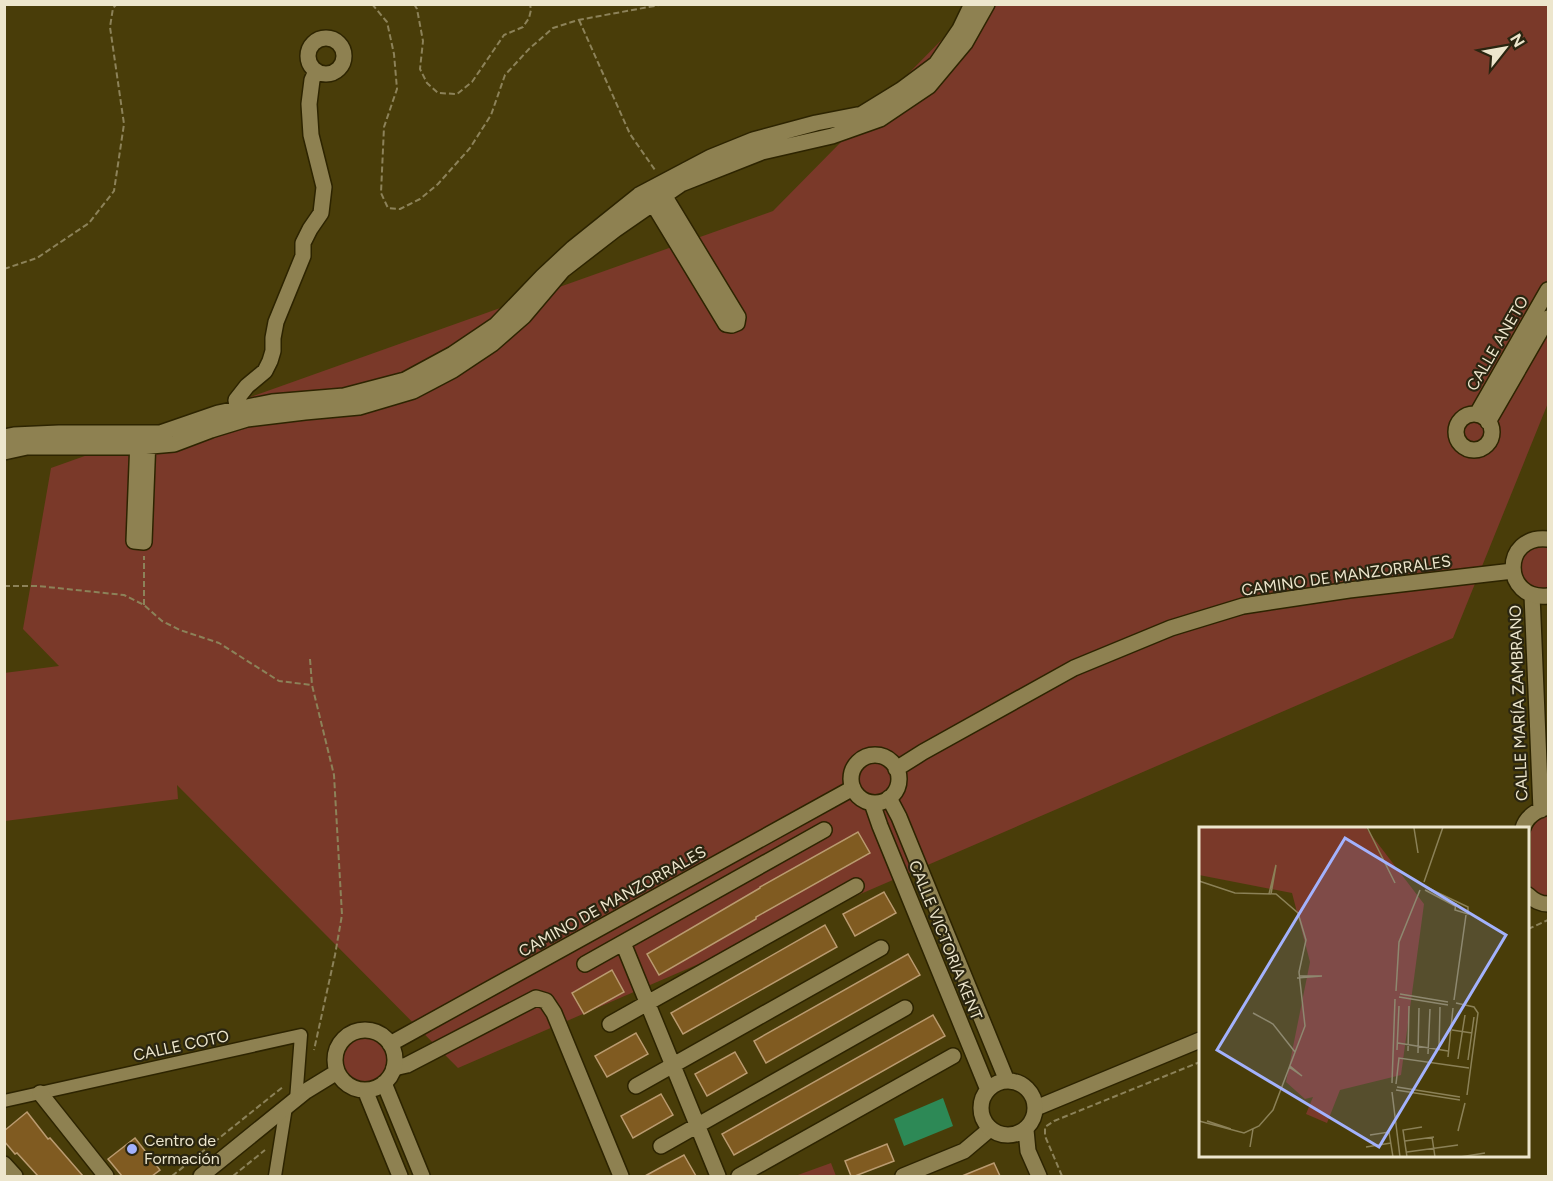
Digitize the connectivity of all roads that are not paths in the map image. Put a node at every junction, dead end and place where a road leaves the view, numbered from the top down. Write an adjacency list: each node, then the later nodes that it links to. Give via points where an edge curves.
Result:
1 (972, 4): 4 (street, via 936,64 862,114 753,140 711,157)
2 (987, 4): 4 (street, via 965,43 929,86 880,119 832,136 762,152)
3 (316, 70): 7 (street, via 309,104 311,135 324,187 321,213 303,243 303,256 276,322 270,361 236,400)
4 (657, 192): 4 (street, via 726,324 732,325 738,316); 7 (street, via 639,195 573,248 496,326 405,380 344,396 272,402)
5 (1548, 290): 6 (street, CALLE ANETO, via 1483,418)
6 (1548, 318)
7 (239, 415): 9 (street, via 218,413)
8 (4, 437): 9 (street, via 59,433)
9 (143, 440): 10 (street, via 27,447); 12 (street, via 134,541)
10 (4, 452)
11 (1548, 539): 13 (street, via 1530,540 1522,546 1516,553)
12 (144, 542)
13 (1513, 571): 14 (street, via 1519,586); 16 (street, CAMINO DE MANZORRALES, via 1243,606 1171,628 1074,668)
14 (1532, 595): 15 (street); 20 (street, CALLE MARÍA ZAMBRANO)
15 (1548, 596)
16 (896, 769): 17 (street, via 885,757 861,759 851,772); 18 (street, via 898,785)
17 (853, 788): 19 (street, via 860,798); 33 (street, CAMINO DE MANZORRALES)
18 (889, 798): 19 (street); 38 (street, CALLE VICTORIA KENT)
19 (872, 803): 42 (street, CALLE VICTORIA KENT)
20 (1544, 809): 21 (street, via 1533,814)
21 (1523, 827)
22 (824, 830): 26 (street)
23 (856, 886): 29 (street)
24 (1529, 898): 25 (street)
25 (1548, 904)
26 (623, 943): 28 (street); 29 (street)
27 (881, 948): 35 (street)
28 (585, 964)
29 (648, 1003): 31 (street); 35 (street)
30 (905, 1008): 47 (street)
31 (610, 1024)
32 (1199, 1040): 46 (street)
33 (390, 1044): 36 (street); 37 (street, via 375,1032 365,1030 346,1036 336,1053)
34 (953, 1056): 62 (street)
35 (673, 1065): 40 (street); 47 (street)
36 (394, 1068): 39 (street); 60 (street, via 536,998 546,1001)
37 (337, 1072): 41 (street, via 348,1085); 45 (street)
38 (1007, 1081): 42 (street); 46 (street, via 1030,1091)
39 (384, 1083): 41 (street); 59 (street)
40 (636, 1086)
41 (365, 1090): 58 (street)
42 (988, 1090): 48 (street, via 981,1114)
43 (40, 1093): 44 (street, CALLE COTO); 45 (street, CALLE COTO, via 301,1035); 55 (street)
44 (4, 1101)
45 (291, 1104): 56 (street); 57 (street, CALLE COTO)
46 (1036, 1108): 49 (street)
47 (697, 1126): 51 (street); 61 (street)
48 (990, 1129): 50 (street); 63 (street, via 964,1151)
49 (1026, 1130): 50 (street); 52 (street)
50 (1010, 1136): 52 (street)
51 (661, 1146)
52 (1028, 1151): 64 (street)
53 (4, 1164): 54 (street)
54 (15, 1176)
55 (105, 1176)
56 (201, 1176)
57 (275, 1176)
58 (400, 1176)
59 (422, 1176)
60 (621, 1176)
61 (718, 1176)
62 (739, 1176)
63 (903, 1176)
64 (1040, 1176)

